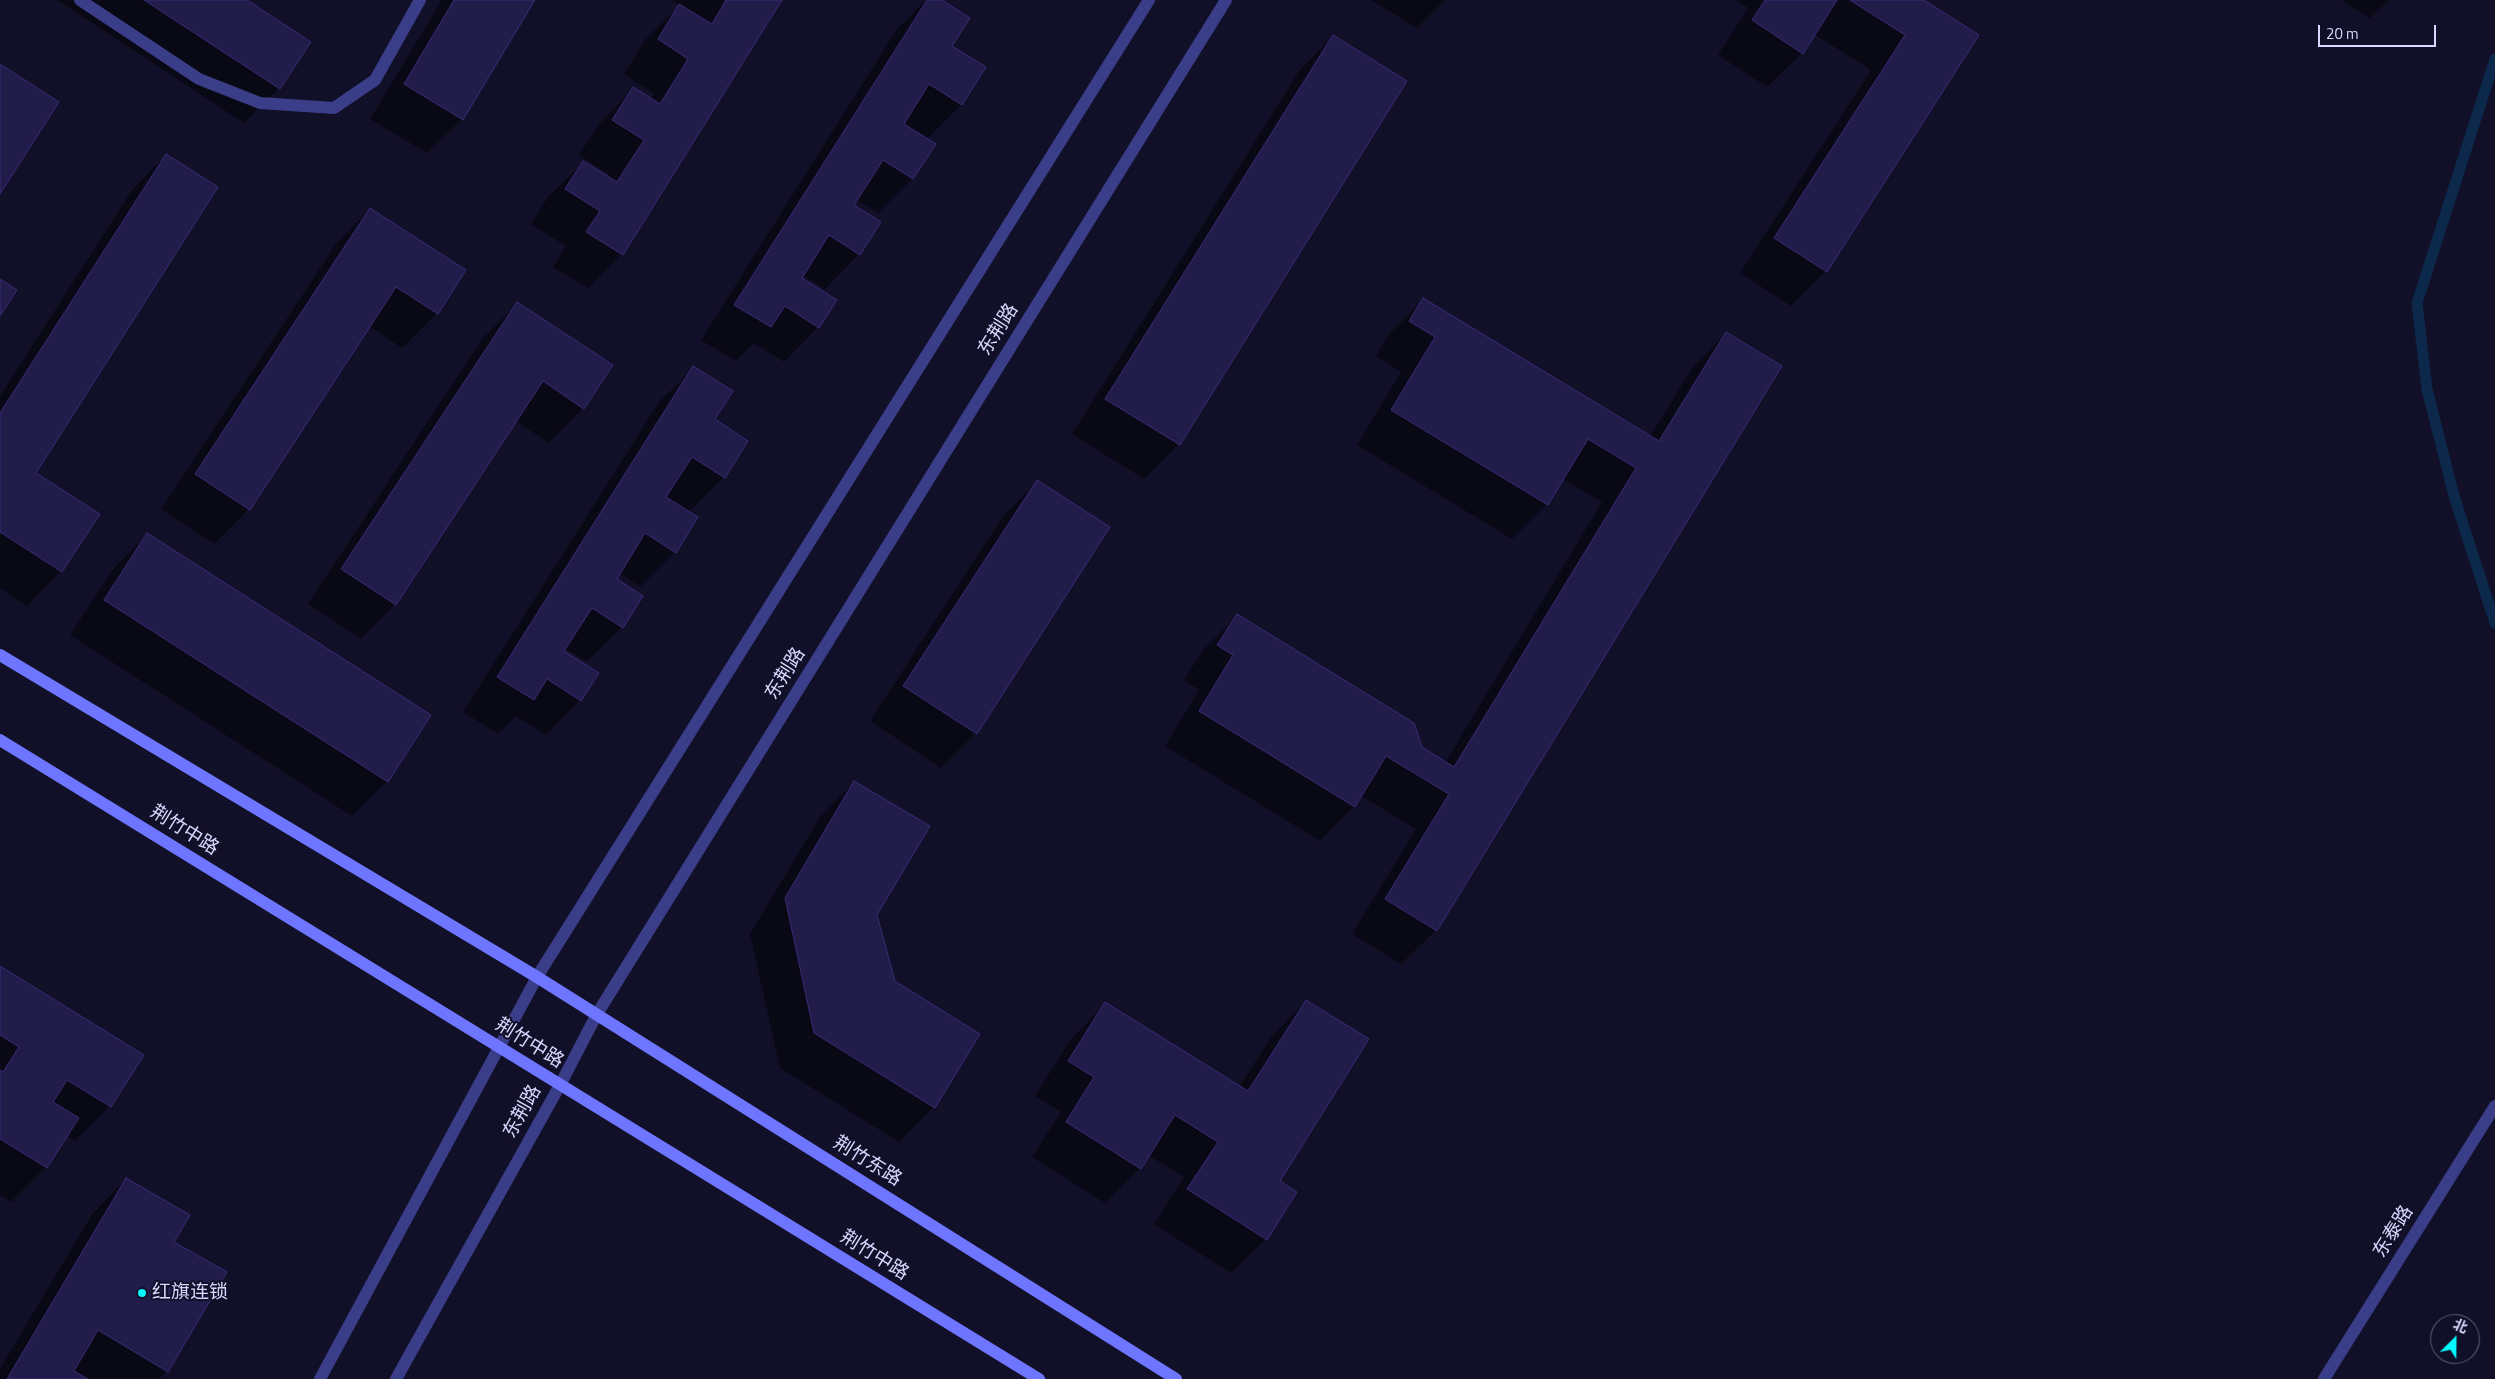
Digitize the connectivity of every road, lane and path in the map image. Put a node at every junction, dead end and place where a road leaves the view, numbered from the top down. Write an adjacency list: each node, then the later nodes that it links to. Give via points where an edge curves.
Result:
1 (80, 0): 2 (street, via 199,79 260,103 334,108 375,80)
2 (420, 0)
3 (1149, 0): 7 (street)
4 (1226, 0): 8 (street, 东荆路)
5 (0, 655): 7 (main road)
6 (0, 740): 9 (main road, 荆竹中路)
7 (537, 977): 8 (main road, 荆竹东路); 9 (street)
8 (597, 1014): 10 (street, 东荆路); 15 (main road, 荆竹东路)
9 (500, 1048): 10 (main road, 荆竹中路); 12 (street)
10 (560, 1084): 13 (street, 东荆路); 14 (main road, 荆竹中路)
11 (2495, 1106): 16 (street, 东泰路)
12 (320, 1379)
13 (396, 1379)
14 (1039, 1379)
15 (1176, 1379)
16 (2324, 1379)

